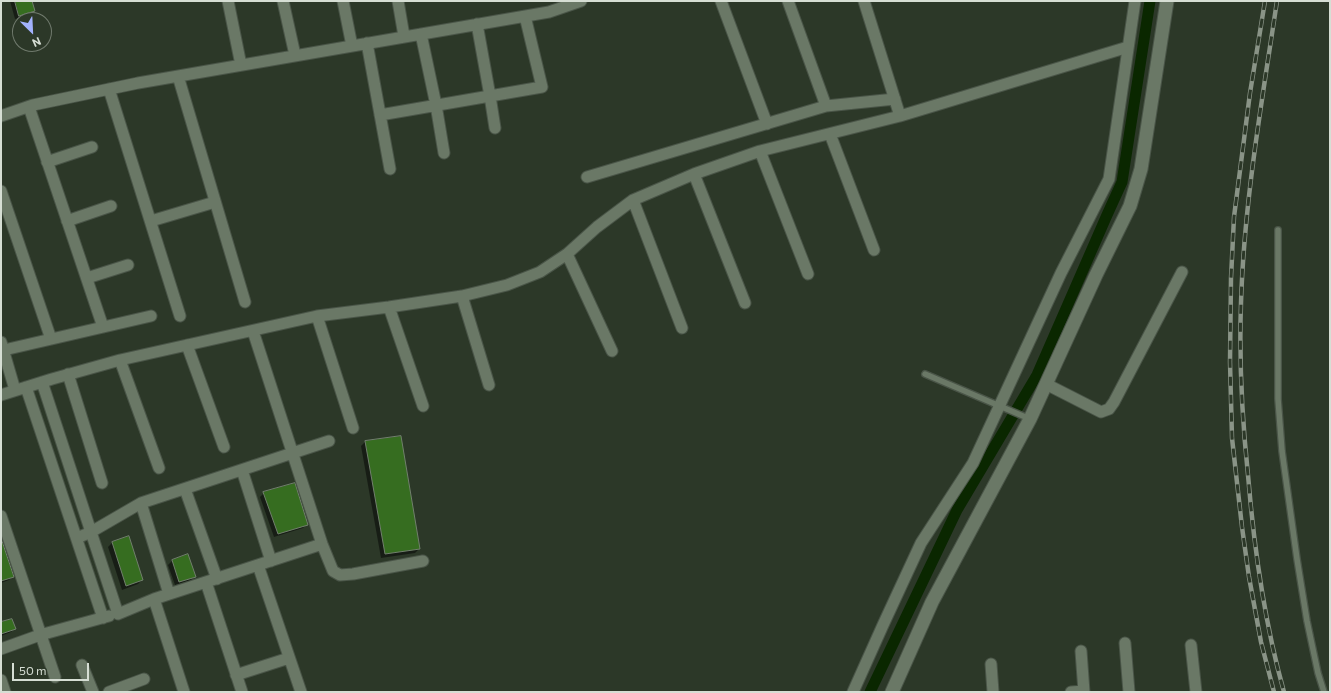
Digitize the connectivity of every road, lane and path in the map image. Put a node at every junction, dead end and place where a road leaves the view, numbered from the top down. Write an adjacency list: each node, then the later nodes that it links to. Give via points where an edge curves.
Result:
1 (228, 1): 19 (street)
2 (283, 1): 18 (street)
3 (343, 1): 16 (street)
4 (398, 1): 14 (street)
5 (581, 1): 11 (street, via 549,12)
6 (721, 1): 29 (street)
7 (788, 1): 24 (street)
8 (864, 1): 26 (street)
9 (1135, 1): 17 (street)
10 (1167, 1): 71 (street, via 1141,169 1130,206)
11 (525, 16): 12 (street); 22 (street, via 542,87)
12 (477, 24): 13 (street); 22 (street)
13 (421, 34): 14 (street); 23 (street)
14 (404, 36): 15 (street)
15 (367, 43): 16 (street); 27 (street)
16 (352, 46): 18 (street)
17 (1128, 47): 26 (street); 77 (street, via 1109,179 1061,273)
18 (295, 55): 19 (street)
19 (241, 65): 20 (street)
20 (178, 76): 21 (street); 41 (street)
21 (109, 89): 25 (street); 44 (street)
22 (490, 96): 23 (street); 30 (street)
23 (436, 105): 27 (street); 34 (street)
24 (826, 106): 26 (street); 29 (street)
25 (29, 107): 28 (street); 35 (street)
26 (897, 107): 31 (street)
27 (380, 115): 36 (street)
28 (1, 116)
29 (767, 124): 38 (street)
30 (495, 128)
31 (830, 134): 33 (street); 46 (street)
32 (92, 147): 35 (street)
33 (760, 151): 37 (street); 50 (street)
34 (444, 153)
35 (47, 162): 43 (street)
36 (390, 169)
37 (694, 174): 40 (street); 54 (street)
38 (587, 177)
39 (1, 192): 62 (street)
40 (633, 200): 47 (street); 60 (street)
41 (216, 202): 44 (street); 53 (street)
42 (111, 206): 43 (street)
43 (67, 221): 51 (street)
44 (151, 221): 57 (street)
45 (1278, 230): 126 (lane, via 1278,399 1282,451 1306,621)
46 (874, 250)
47 (567, 254): 52 (street, via 540,272 507,285); 65 (street)
48 (128, 265): 51 (street)
49 (1182, 272): 71 (street, via 1109,409 1100,412)
50 (808, 274)
51 (87, 278): 59 (street)
52 (462, 296): 55 (street); 72 (street)
53 (245, 302)
54 (745, 303)
55 (389, 307): 58 (street); 76 (street)
56 (151, 316): 59 (street)
57 (180, 316)
58 (317, 316): 61 (street); 79 (street)
59 (104, 327): 62 (street)
60 (682, 328)
61 (253, 331): 63 (street); 82 (street)
62 (52, 339): 64 (street)
63 (186, 345): 66 (street); 81 (street)
64 (2, 346): 67 (street)
65 (612, 351)
66 (120, 360): 68 (street); 83 (street)
67 (6, 374): 74 (street)
68 (68, 374): 70 (street); 85 (street)
69 (925, 374): 77 (lane)
70 (42, 382): 73 (street); 89 (street)
71 (1046, 384): 78 (street)
72 (489, 385)
73 (26, 387): 74 (street); 90 (street)
74 (15, 390): 75 (street)
75 (1, 395)
76 (423, 406)
77 (1000, 406): 78 (lane); 119 (street, via 973,463 921,543)
78 (1027, 418): 120 (street, via 932,602)
79 (353, 428)
80 (329, 441): 82 (street)
81 (224, 447)
82 (293, 453): 84 (street); 91 (street)
83 (159, 468)
84 (242, 470): 86 (street); 92 (street)
85 (102, 483)
86 (185, 489): 87 (street); 95 (street)
87 (141, 503): 89 (street); 97 (street)
88 (1, 516): 101 (street)
89 (91, 532): 90 (street); 99 (street)
90 (77, 538): 100 (street)
91 (322, 544): 92 (street); 93 (street, via 333,571 340,575)
92 (271, 561): 94 (street)
93 (423, 561)
94 (258, 565): 95 (street); 106 (street)
95 (217, 578): 96 (street)
96 (206, 582): 97 (street); 109 (street)
97 (169, 594): 98 (street)
98 (154, 599): 99 (street); 116 (street)
99 (118, 614): 100 (street)
100 (103, 618): 101 (street)
101 (40, 635): 104 (street); 110 (street)
102 (1125, 643): 124 (street)
103 (1191, 644): 125 (street)
104 (1, 649)
105 (1081, 651): 123 (street)
106 (289, 658): 109 (street); 118 (street)
107 (991, 664): 121 (street)
108 (82, 665): 114 (street)
109 (236, 675): 117 (street)
110 (55, 677)
111 (144, 678): 115 (street)
112 (1, 680): 113 (street)
113 (5, 692)
114 (93, 692)
115 (109, 692)
116 (184, 692)
117 (242, 692)
118 (300, 692)
119 (853, 692)
120 (892, 692)
121 (993, 692)
122 (1071, 692): 123 (street)
123 (1084, 692)
124 (1129, 692)
125 (1196, 692)
126 (1324, 692)

